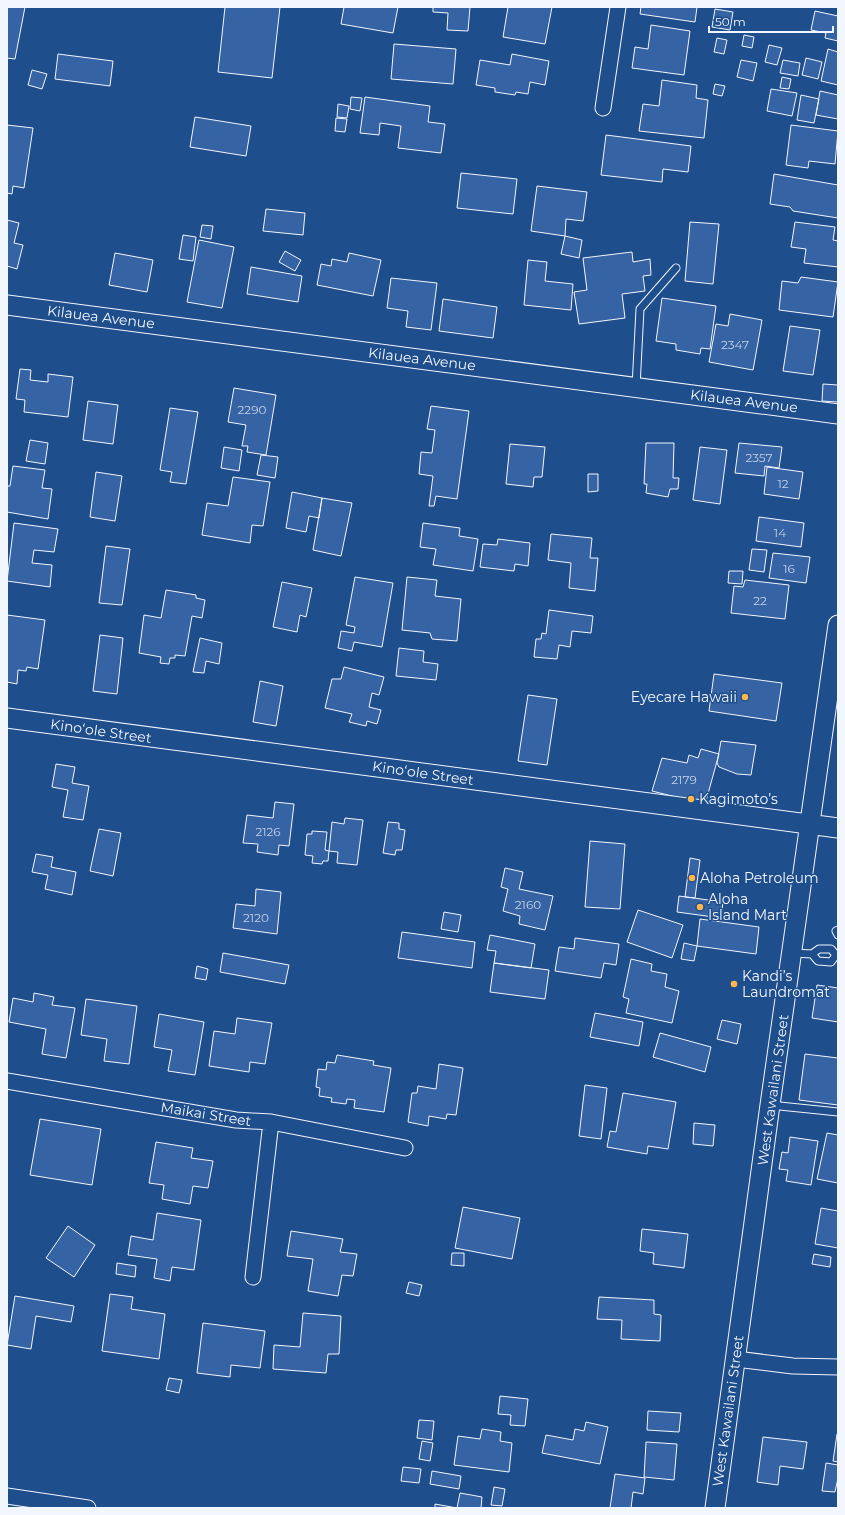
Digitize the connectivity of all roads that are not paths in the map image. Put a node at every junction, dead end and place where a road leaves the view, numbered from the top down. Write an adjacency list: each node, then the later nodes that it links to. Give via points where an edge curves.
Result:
1 (618, 7): 2 (street)
2 (603, 108)
3 (676, 268): 5 (lane, via 640,309)
4 (7, 305): 5 (street, Kilauea Avenue)
5 (636, 387): 6 (street, Kilauea Avenue)
6 (838, 414)
7 (838, 625): 9 (street, West Kawailani Street)
8 (7, 718): 9 (street, Kinoʻole Street)
9 (811, 824): 10 (street, Kinoʻole Street); 13 (street, West Kawailani Street)
10 (838, 828)
11 (838, 930): 12 (lane)
12 (838, 935)
13 (793, 953): 14 (lane); 17 (street, West Kawailani Street)
14 (812, 954): 15 (lane, via 819,948 831,949); 15 (lane, via 818,961 831,962)
15 (837, 954)
16 (7, 1083): 19 (street, Maikai Street, via 236,1120)
17 (770, 1105): 18 (lane); 22 (street, West Kawailani Street)
18 (838, 1112)
19 (271, 1122): 20 (street, Maikai Street); 21 (street)
20 (405, 1148)
21 (253, 1276)
22 (736, 1359): 23 (street, via 793,1366); 26 (street, West Kawailani Street)
23 (838, 1366)
24 (7, 1496): 25 (street)
25 (88, 1508)
26 (715, 1508)

